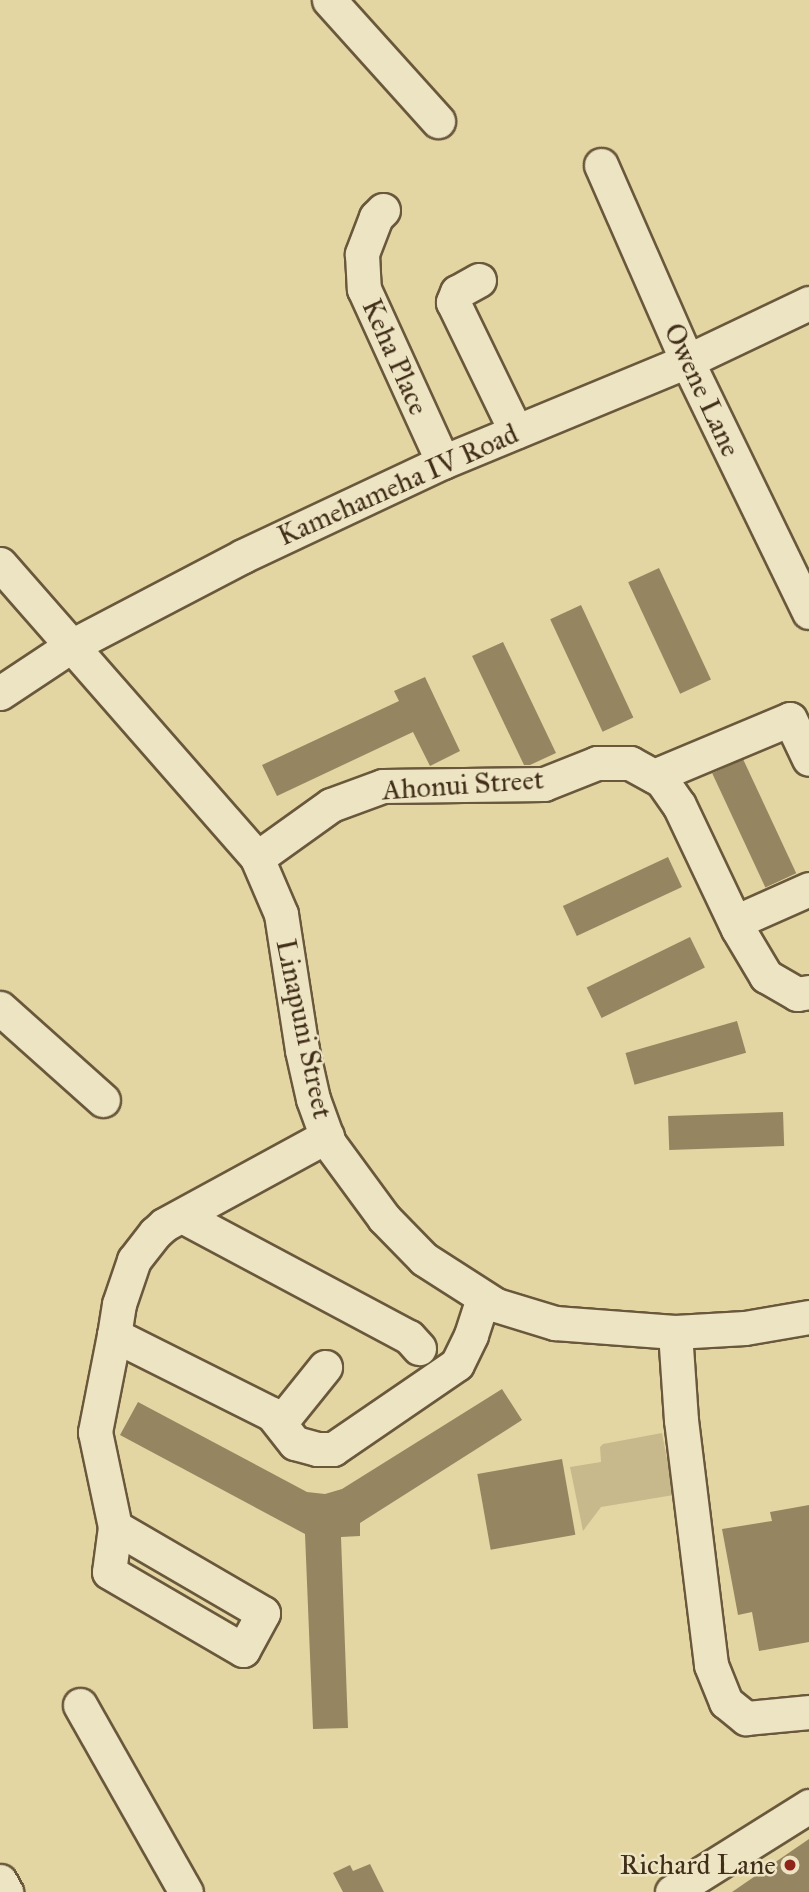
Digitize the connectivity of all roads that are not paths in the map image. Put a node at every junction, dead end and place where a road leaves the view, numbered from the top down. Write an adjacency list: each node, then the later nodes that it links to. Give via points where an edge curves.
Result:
1 (329, 0): 2 (street)
2 (438, 121)
3 (601, 165): 7 (street, Owene Lane)
4 (383, 211): 9 (street, Keha Place, via 376,217 362,254 364,289)
5 (479, 280): 8 (street, via 457,292 453,302)
6 (809, 303): 7 (street, Kamehameha IV Road)
7 (687, 360): 8 (street, Kamehameha IV Road); 11 (street, Owene Lane)
8 (516, 432): 9 (street, Kamehameha IV Road)
9 (443, 462): 12 (street, Kamehameha IV Road, via 243,556)
10 (0, 565): 12 (street, Linapuni Street)
11 (809, 612)
12 (71, 646): 13 (street, Kamehameha IV Road); 16 (street, Linapuni Street)
13 (0, 692)
14 (809, 759): 15 (street, via 790,719)
15 (654, 776): 16 (street, Ahonui Street, via 630,763 597,763 544,784 383,786 331,805); 18 (street, Ahonui Street, via 679,805)
16 (257, 858): 22 (street, Linapuni Street, via 281,914 302,1050)
17 (809, 889): 18 (street)
18 (734, 922): 19 (street, Ahonui Street, via 766,976 796,994)
19 (809, 992)
20 (0, 1008): 21 (street)
21 (103, 1100)
22 (327, 1136): 23 (street); 24 (street, Linapuni Street, via 384,1218 424,1259)
23 (182, 1216): 27 (street, via 164,1225 134,1260); 28 (street, via 409,1337)
24 (483, 1298): 26 (street, Linapuni Street, via 555,1323); 30 (street, via 457,1364 333,1449 295,1443)
25 (809, 1317): 26 (street, Linapuni Street, via 745,1328)
26 (675, 1332): 33 (street, via 682,1432 711,1665 726,1702 746,1718)
27 (114, 1335): 30 (street); 31 (street, via 94,1432)
28 (419, 1348)
29 (325, 1367): 30 (street)
30 (280, 1423)
31 (116, 1527)
32 (80, 1705): 37 (street)
33 (809, 1712)
34 (809, 1806): 38 (street)
35 (0, 1881): 36 (street)
36 (6, 1892)
37 (186, 1892)
38 (672, 1892)

